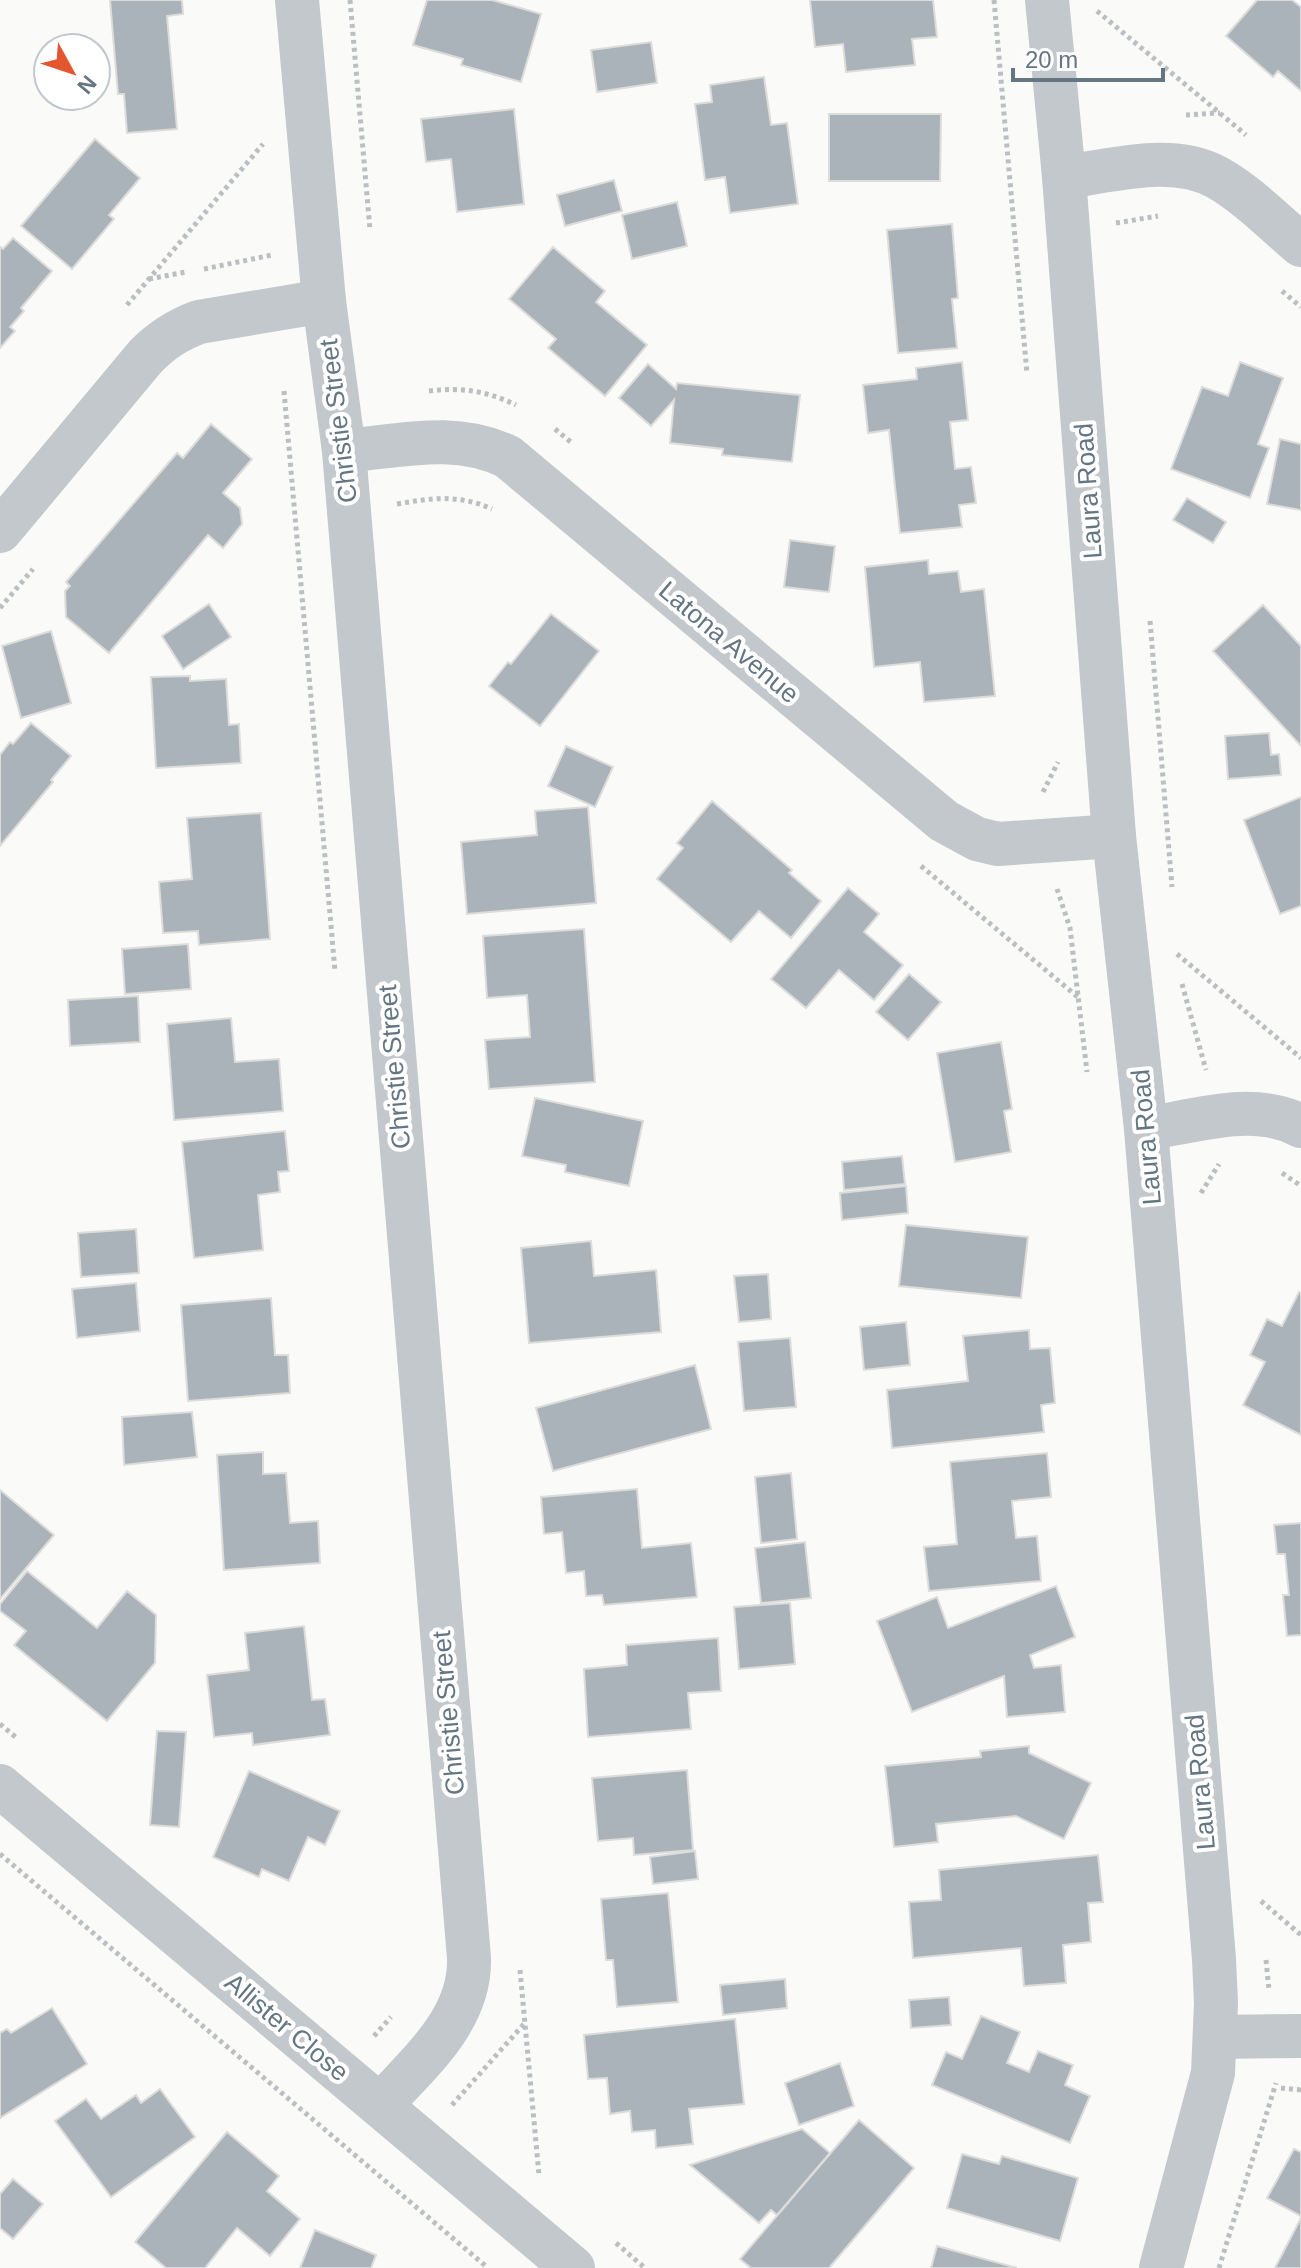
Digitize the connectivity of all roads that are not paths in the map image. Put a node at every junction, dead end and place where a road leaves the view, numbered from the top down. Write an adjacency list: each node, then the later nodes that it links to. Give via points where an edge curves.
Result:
1 (297, 0): 5 (street, Christie Street)
2 (1047, 0): 3 (street, Laura Road)
3 (1064, 177): 4 (street, via 1158,165 1204,172 1232,187); 8 (street, Laura Road)
4 (1301, 245)
5 (324, 301): 6 (street, Christie Street); 7 (street, via 199,322 162,340)
6 (344, 451): 8 (street, Latona Avenue, via 442,441 487,447 508,457 944,821 998,844); 14 (street, Christie Street, via 469,1971 451,2024)
7 (0, 531)
8 (1114, 836): 10 (street, Laura Road)
9 (1301, 1126): 10 (street, via 1287,1119 1240,1114)
10 (1146, 1129): 13 (street, Laura Road, via 1212,1927)
11 (0, 1786): 14 (street, Allister Close)
12 (1301, 2036): 13 (street)
13 (1216, 2037): 16 (street, Laura Road, via 1213,2073)
14 (381, 2105): 15 (street, Allister Close)
15 (573, 2268)
16 (1161, 2268)

